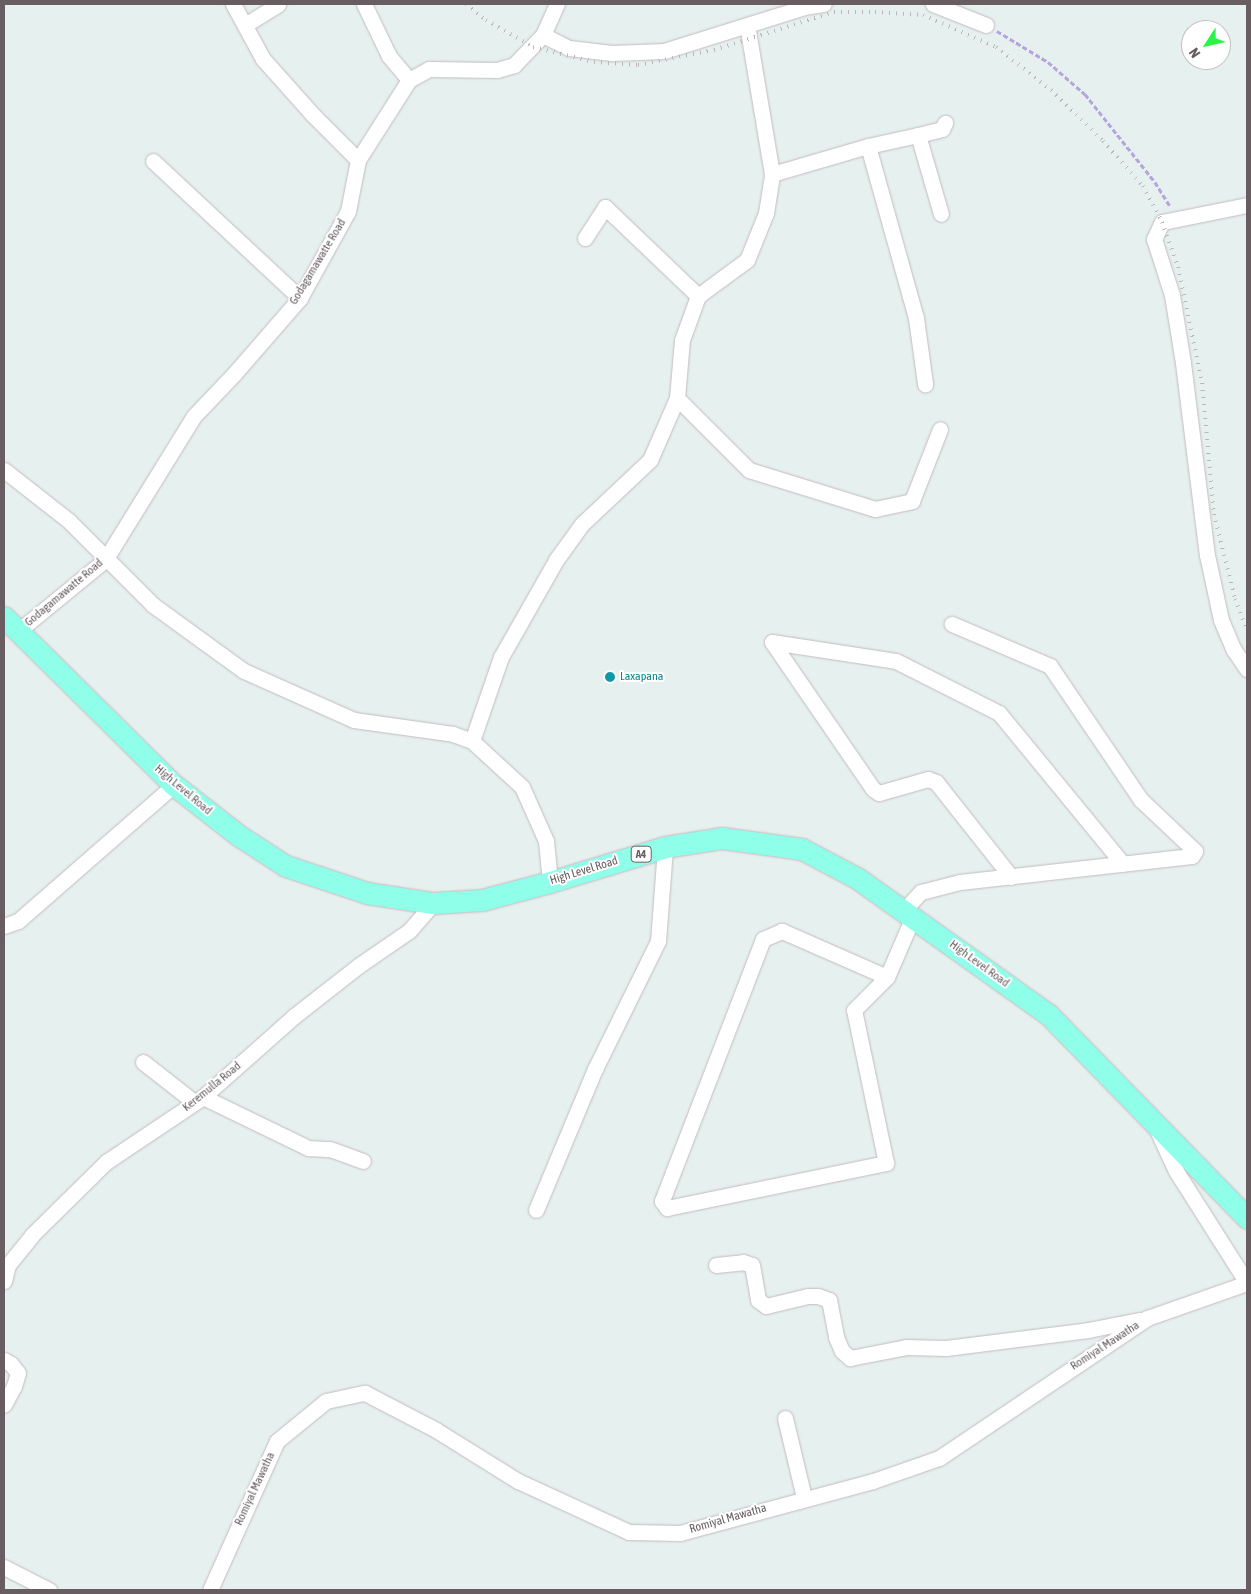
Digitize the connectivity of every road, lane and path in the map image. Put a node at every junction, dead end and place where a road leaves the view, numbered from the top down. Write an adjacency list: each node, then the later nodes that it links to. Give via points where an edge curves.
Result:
1 (233, 4): 7 (street)
2 (278, 4): 7 (street)
3 (364, 4): 11 (street, via 389,56)
4 (557, 4): 10 (street)
5 (824, 4): 8 (street)
6 (933, 4): 9 (street)
7 (245, 25): 15 (street, via 264,59)
8 (747, 25): 10 (street, via 664,51 612,53 569,48); 17 (street)
9 (986, 25): 20 (path, via 1048,62 1085,94 1155,182)
10 (543, 35): 11 (street, via 514,65 497,70 429,69)
11 (410, 80): 15 (street, Godagamawatte Road)
12 (945, 123): 13 (street, via 942,129)
13 (918, 135): 14 (street); 19 (street)
14 (868, 146): 17 (street); 24 (street, via 916,318)
15 (358, 160): 23 (street, Godagamawatte Road, via 348,211)
16 (152, 161): 23 (street)
17 (772, 174): 22 (street, via 766,213 747,260)
18 (1247, 206): 20 (street)
19 (941, 214)
20 (1177, 218): 31 (street, via 1162,222 1154,239 1172,295 1207,555 1221,620 1234,650)
21 (585, 238): 22 (street, via 606,207)
22 (698, 296): 25 (street, via 682,340)
23 (300, 298): 28 (street, Godagamawatte Road, via 194,416)
24 (925, 384)
25 (677, 398): 26 (street, via 749,470 874,509 912,501); 32 (street, via 650,460 582,524 556,560 501,657)
26 (940, 429)
27 (4, 470): 28 (street, via 69,521)
28 (105, 560): 29 (street, Godagamawatte Road); 32 (street, via 153,605 244,671 354,720 454,734)
29 (10, 624): 33 (highway, High Level Road / A4)
30 (952, 624): 35 (street, via 1050,666 1142,800 1195,852 1192,856)
31 (1247, 669)
32 (472, 741): 37 (street, via 522,787 546,841)
33 (174, 785): 38 (highway, High Level Road / A4, via 238,835 286,866 367,893); 40 (street, via 18,922)
34 (665, 847): 37 (highway, High Level Road / A4); 39 (highway, High Level Road / A4, via 722,838 802,849 856,878); 46 (street, via 658,941 595,1070)
35 (1123, 864): 36 (street); 36 (street, via 999,713 896,662 772,642 873,789 879,792 928,779 936,782)
36 (1011, 877): 39 (street, via 960,882 921,892)
37 (550, 882): 38 (highway, High Level Road / A4, via 482,900)
38 (433, 903): 43 (street, Keremulla Road, via 409,931 358,966 293,1018)
39 (908, 914): 41 (street); 44 (highway, High Level Road / A4, via 1048,1014)
40 (4, 926)
41 (887, 977): 41 (street, via 782,931 763,939 662,1201 667,1208 886,1163 854,1010)
42 (143, 1062): 43 (street)
43 (199, 1100): 45 (street, via 308,1148 330,1149); 48 (street, Keremulla Road, via 106,1162)
44 (1153, 1121): 47 (highway, High Level Road / A4); 51 (street, via 1176,1171)
45 (363, 1161)
46 (536, 1210)
47 (1247, 1218)
48 (6, 1264): 50 (street, Keremulla Road)
49 (716, 1265): 52 (street, via 743,1262 752,1265 758,1300 766,1306 808,1296 829,1300 836,1337 842,1351 850,1358 906,1347 946,1348 1088,1330)
50 (4, 1281)
51 (1247, 1283): 52 (street, Romiyal Mawatha)
52 (1147, 1318): 56 (street, Romiyal Mawatha, via 939,1458 873,1481)
53 (4, 1360): 54 (street, via 18,1373)
54 (4, 1405)
55 (785, 1418): 56 (street)
56 (804, 1498): 59 (street, Romiyal Mawatha, via 680,1533 629,1532 518,1481 436,1430 365,1393 326,1401 277,1441)
57 (4, 1567): 58 (street)
58 (49, 1590)
59 (210, 1590)

